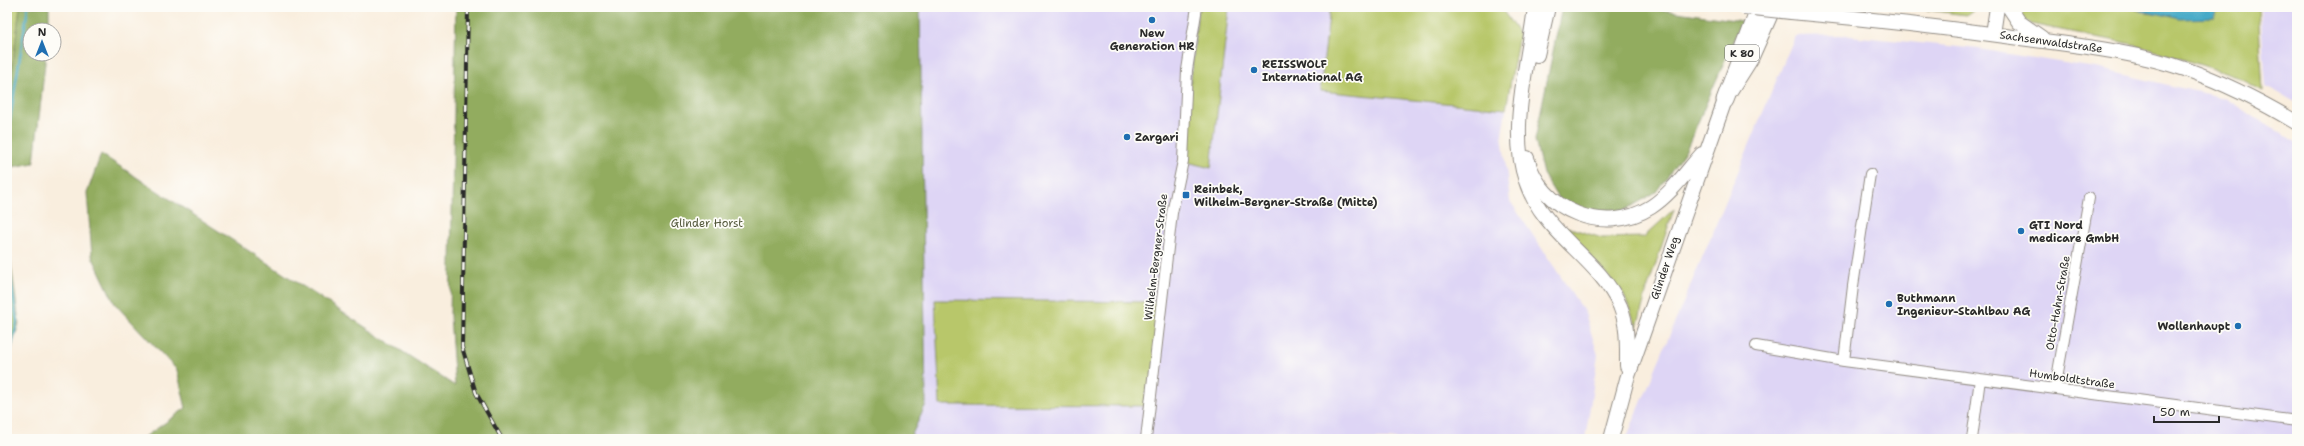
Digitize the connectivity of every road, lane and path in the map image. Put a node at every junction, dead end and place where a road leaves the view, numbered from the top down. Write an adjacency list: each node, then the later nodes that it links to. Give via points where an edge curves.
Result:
1 (1197, 7): 22 (street, Wilhelm-Bergner-Straße, via 1187,70 1183,160 1172,213)
2 (1548, 7): 13 (main road, via 1523,127 1528,164 1541,187 1557,204 1590,219 1618,220 1632,216 1664,197)
3 (1744, 7): 9 (main road, Sachsenwaldstraße, bridge)
4 (1760, 7): 11 (highway, K 80)
5 (1774, 7): 11 (main road, Glinder Weg, via 1751,58)
6 (1997, 7): 9 (main road)
7 (2009, 7): 9 (main road, via 2005,26); 10 (main road, via 2019,22)
8 (1532, 9): 18 (main road, via 1519,121 1519,154 1522,168 1531,195 1547,222 1595,271 1615,297 1624,318 1626,331)
9 (1993, 34): 10 (main road, Sachsenwaldstraße)
10 (2048, 42): 12 (main road, Sachsenwaldstraße, via 2127,54 2188,70 2259,100)
11 (1725, 100): 13 (main road, Glinder Weg / K 80)
12 (2297, 123)
13 (1707, 147): 18 (main road, Glinder Weg / K 80)
14 (1870, 174): 17 (street)
15 (2089, 198): 20 (street, Otto-Hahn-Straße)
16 (1756, 346): 17 (street, Humboldtstraße)
17 (1844, 361): 19 (street, Humboldtstraße)
18 (1627, 379): 23 (main road, Glinder Weg / K 80)
19 (1980, 379): 20 (street, Humboldtstraße); 24 (street)
20 (2055, 389): 21 (street, Humboldtstraße)
21 (2297, 421)
22 (1146, 439)
23 (1611, 439)
24 (1972, 439)

